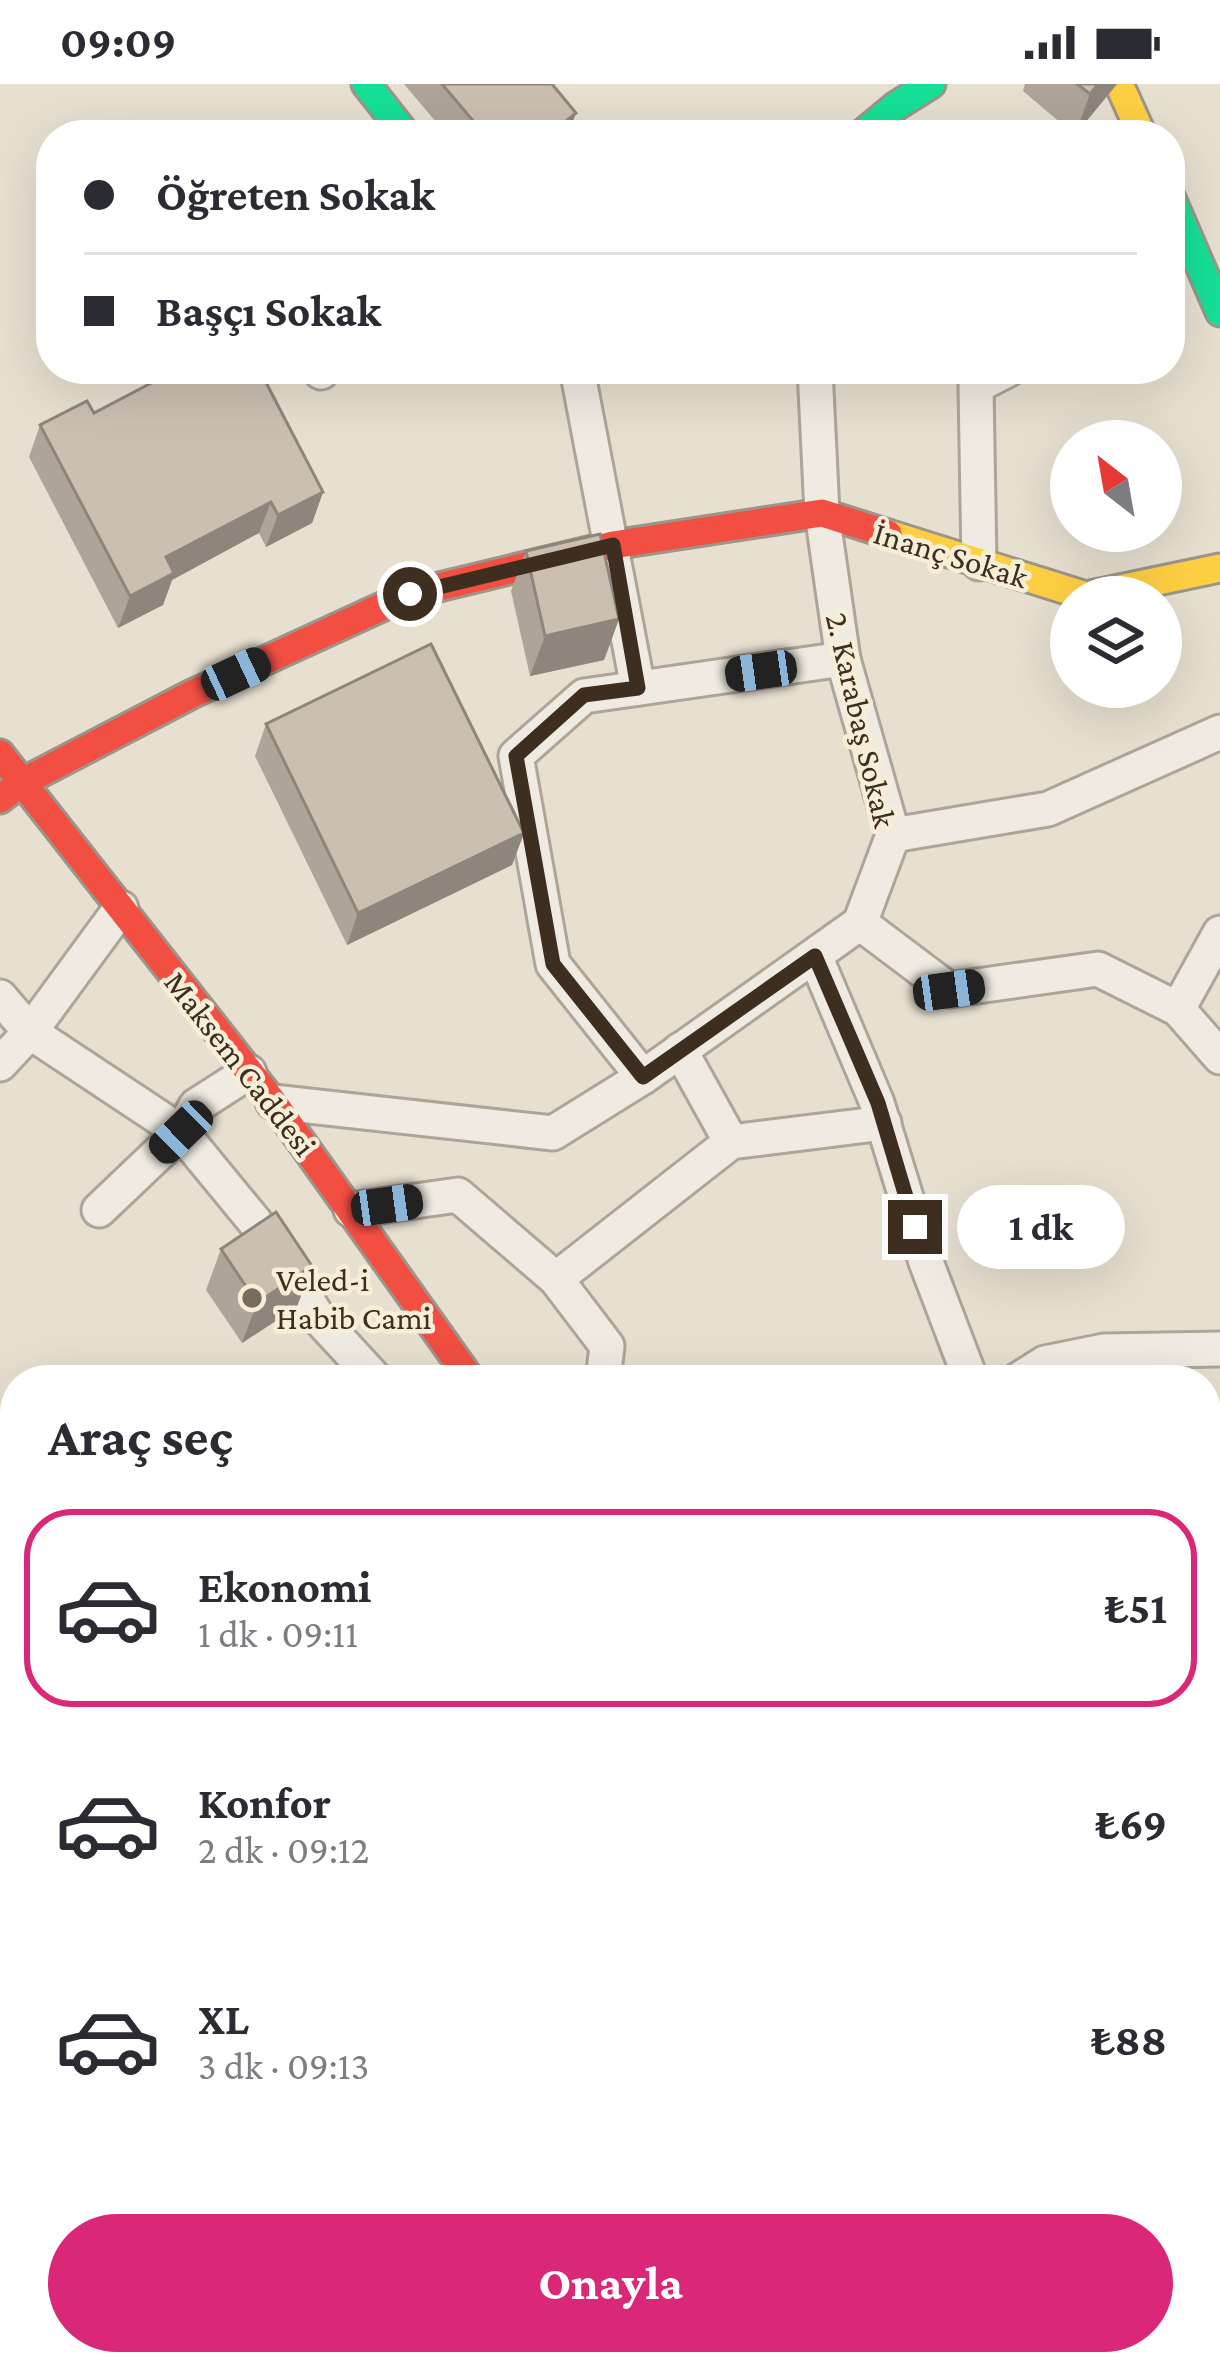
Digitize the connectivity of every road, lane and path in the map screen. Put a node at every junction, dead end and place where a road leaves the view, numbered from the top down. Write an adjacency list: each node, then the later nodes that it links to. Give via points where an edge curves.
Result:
1 (366, 84): 4 (street)
2 (931, 84): 5 (street)
3 (1119, 84): 6 (street)
4 (394, 120)
5 (905, 120)
6 (1135, 120)
7 (1185, 227): 8 (street)
8 (1217, 294)
9 (581, 384): 13 (street)
10 (816, 384): 12 (street, 2. Karabaş Sokak)
11 (980, 384): 14 (street)
12 (822, 514): 13 (street); 14 (street, İnanç Sokak); 16 (street, 2. Karabaş Sokak)
13 (613, 545): 17 (street); 20 (street, via 410,594 192,694)
14 (979, 563): 15 (street, İnanç Sokak, via 1086,596)
15 (1220, 568)
16 (843, 659): 17 (street); 21 (street, 2. Karabaş Sokak)
17 (638, 688): 33 (street, via 584,695 516,756 553,964)
18 (1220, 731): 21 (street, via 1048,809)
19 (0, 754): 20 (street, Maksem Caddesi)
20 (11, 791): 22 (street, Maksem Caddesi)
21 (893, 835): 23 (street, 2. Karabaş Sokak)
22 (121, 908): 28 (street); 32 (street, Maksem Caddesi)
23 (860, 922): 25 (street); 27 (street, via 949,990 1098,970)
24 (1220, 933): 27 (street)
25 (815, 956): 29 (street); 35 (street)
26 (0, 997): 28 (street)
27 (1178, 1009): 30 (street)
28 (30, 1032): 31 (street); 36 (street)
29 (680, 1050): 33 (street); 37 (street)
30 (1220, 1057)
31 (0, 1064)
32 (249, 1072): 34 (street, Maksem Caddesi); 36 (street, via 196,1106)
33 (643, 1077): 34 (street, via 553,1133)
34 (273, 1102): 39 (street, Maksem Caddesi)
35 (884, 1123): 37 (street); 45 (street)
36 (181, 1132): 38 (street); 42 (street)
37 (730, 1142): 40 (street)
38 (100, 1210)
39 (351, 1210): 40 (street, via 458,1196); 43 (street, Maksem Caddesi)
40 (556, 1279): 44 (street, via 607,1346)
41 (1220, 1349): 46 (street, via 1104,1351)
42 (362, 1365)
43 (460, 1365)
44 (605, 1365)
45 (965, 1365)
46 (1066, 1365)

